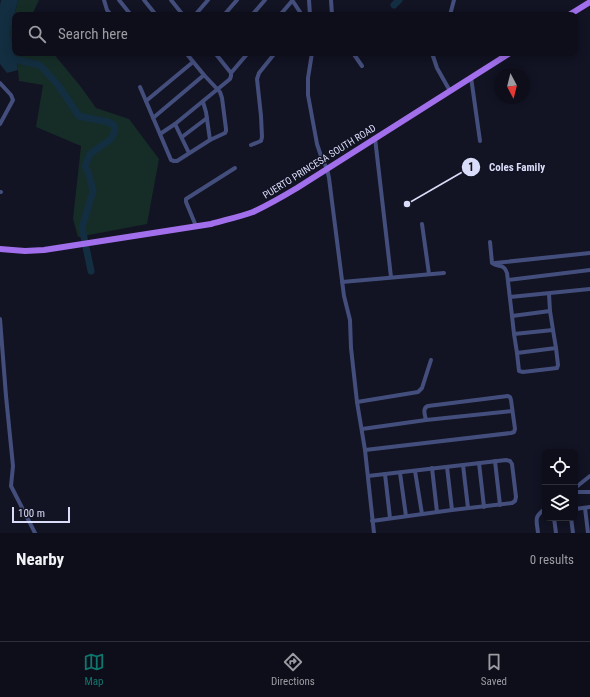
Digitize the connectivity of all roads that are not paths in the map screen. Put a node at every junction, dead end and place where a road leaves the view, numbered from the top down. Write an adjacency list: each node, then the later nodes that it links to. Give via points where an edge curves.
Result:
1 (104, 0): 15 (street)
2 (119, 0): 16 (street)
3 (144, 0): 17 (street)
4 (171, 0): 14 (street)
5 (179, 0): 14 (street)
6 (208, 0): 19 (street)
7 (237, 0): 20 (street)
8 (265, 0): 21 (street)
9 (309, 0): 24 (street)
10 (331, 0): 25 (street)
11 (454, 0): 26 (street)
12 (292, 1): 22 (street); 23 (street)
13 (590, 2): 27 (main road)
14 (175, 5): 18 (street)
15 (109, 12)
16 (129, 12)
17 (154, 12)
18 (181, 12)
19 (198, 12)
20 (227, 12)
21 (255, 12)
22 (283, 12)
23 (300, 12)
24 (310, 12)
25 (332, 12)
26 (451, 12)
27 (574, 12)
28 (188, 56): 36 (street)
29 (218, 56): 38 (street)
30 (245, 56): 38 (street)
31 (272, 56): 56 (street, via 258,76 262,137 261,141)
32 (312, 56): 59 (street, via 308,95 317,144)
33 (355, 56): 37 (street)
34 (433, 56): 44 (street)
35 (505, 56): 40 (main road, PUERTO PRINCESA SOUTH ROAD)
36 (193, 62): 39 (street); 45 (street)
37 (362, 66)
38 (231, 73): 43 (street, via 230,79)
39 (204, 75): 43 (street); 47 (street)
40 (471, 77): 44 (main road, PUERTO PRINCESA SOUTH ROAD); 55 (street)
41 (0, 84): 49 (street, via 13,100)
42 (140, 87): 45 (street)
43 (218, 89): 46 (street); 54 (street, via 222,98 226,130 225,133)
44 (450, 91): 53 (main road, PUERTO PRINCESA SOUTH ROAD)
45 (146, 100): 47 (street)
46 (203, 102): 48 (street); 50 (street)
47 (153, 118): 51 (street)
48 (207, 118): 52 (street); 54 (street)
49 (0, 124)
50 (175, 124): 51 (street); 52 (street)
51 (160, 134): 57 (street, via 172,161 177,161)
52 (182, 137): 57 (street)
53 (375, 138): 59 (main road, PUERTO PRINCESA SOUTH ROAD); 69 (street)
54 (210, 140): 57 (street)
55 (480, 141)
56 (251, 145)
57 (189, 153)
58 (235, 168): 61 (street, via 186,199)
59 (326, 169): 61 (main road, PUERTO PRINCESA SOUTH ROAD, via 277,200 252,212); 71 (street)
60 (422, 224): 68 (street)
61 (196, 226): 63 (main road, PUERTO PRINCESA SOUTH ROAD, via 35,251)
62 (490, 242): 65 (street)
63 (0, 249)
64 (590, 253): 65 (street)
65 (493, 264): 70 (street, via 504,268)
66 (590, 270): 70 (street)
67 (444, 272): 68 (street)
68 (429, 274): 69 (street)
69 (391, 277): 71 (street)
70 (508, 280): 74 (street)
71 (342, 282): 83 (street, via 350,320)
72 (590, 289): 73 (street)
73 (549, 294): 74 (street); 75 (street)
74 (510, 297): 76 (street)
75 (550, 311): 76 (street); 78 (street)
76 (512, 316): 79 (street)
77 (0, 319): 115 (street, via 13,466 11,486)
78 (553, 330): 79 (street); 80 (street)
79 (514, 334): 81 (street)
80 (556, 348): 81 (street); 81 (street, via 556,368 521,372 518,370)
81 (517, 353)
82 (431, 360): 83 (street, via 422,388 418,392)
83 (357, 402): 86 (street)
84 (512, 411): 85 (street); 85 (street, via 511,398 507,396 427,406 424,409); 87 (street, via 515,429 513,432)
85 (426, 420): 86 (street)
86 (362, 429): 87 (street)
87 (365, 450): 96 (street)
88 (495, 461): 89 (street); 101 (street); 101 (street, via 511,462 515,490 514,502)
89 (479, 463): 90 (street); 102 (street)
90 (463, 465): 91 (street); 103 (street)
91 (447, 467): 92 (street); 106 (street)
92 (432, 468): 93 (street); 108 (street)
93 (415, 471): 94 (street); 109 (street)
94 (400, 472): 95 (street); 110 (street)
95 (385, 474): 96 (street); 111 (street)
96 (368, 476): 112 (street)
97 (590, 476): 98 (street)
98 (578, 486)
99 (578, 492): 100 (street)
100 (590, 492)
101 (500, 505): 102 (street)
102 (484, 507): 103 (street)
103 (468, 508): 106 (street)
104 (588, 508): 105 (street); 120 (street)
105 (578, 509)
106 (452, 510): 108 (street)
107 (542, 511): 117 (street, via 537,517)
108 (437, 512): 109 (street)
109 (422, 514): 110 (street)
110 (406, 516): 111 (street)
111 (390, 518): 112 (street)
112 (372, 521): 116 (street)
113 (554, 521): 118 (street)
114 (571, 521): 119 (street)
115 (35, 533)
116 (374, 533)
117 (538, 533)
118 (556, 533)
119 (573, 533)
120 (588, 533)

